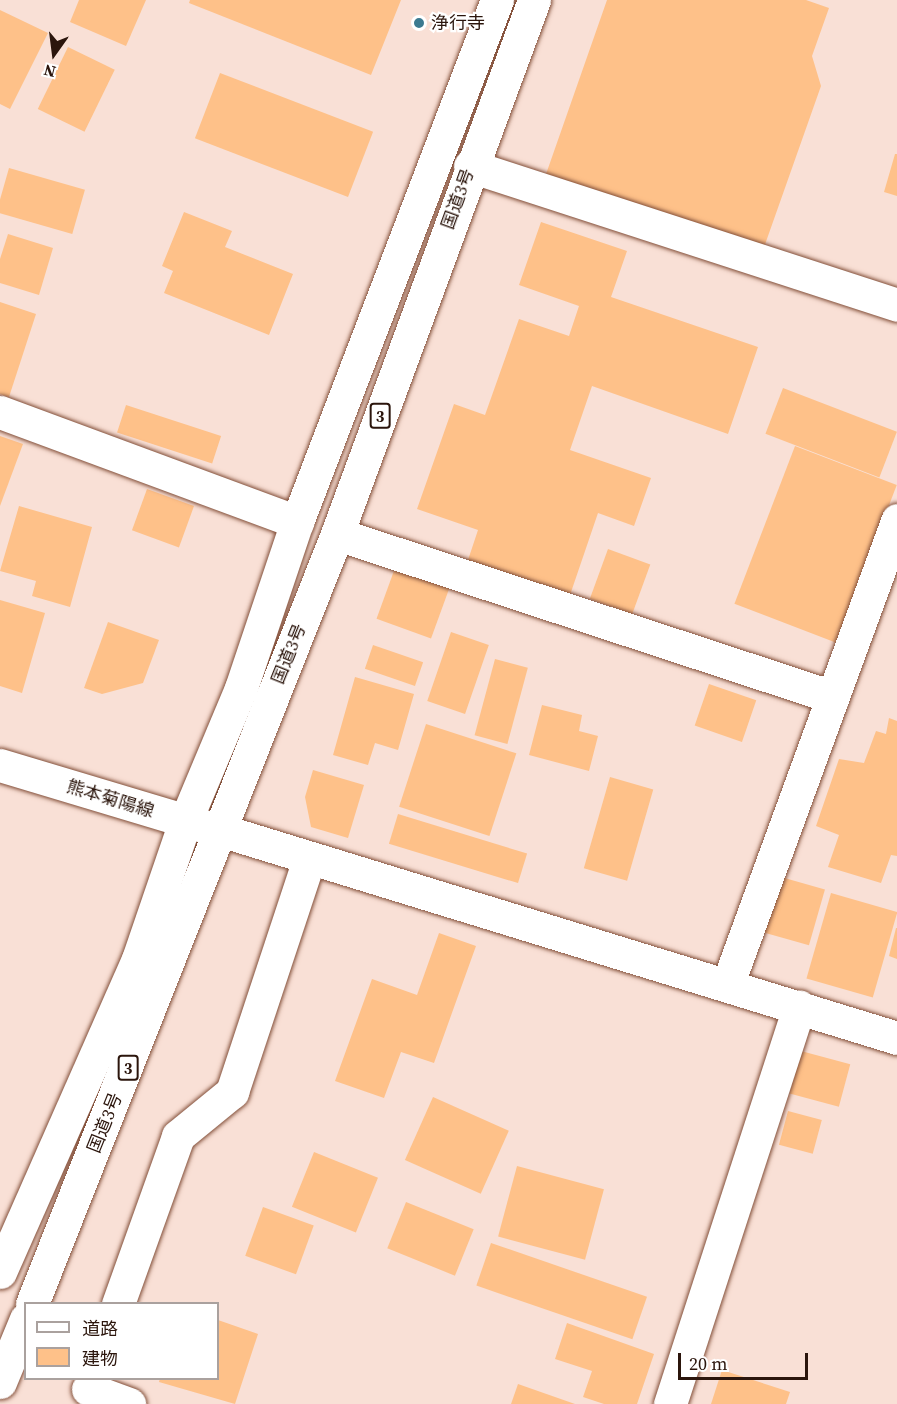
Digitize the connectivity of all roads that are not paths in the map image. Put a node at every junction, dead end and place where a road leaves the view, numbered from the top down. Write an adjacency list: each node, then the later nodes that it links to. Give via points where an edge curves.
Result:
1 (497, 0): 7 (main road, 国道3号 / 3)
2 (534, 0): 3 (main road, 国道3号 / 3)
3 (470, 166): 4 (main road); 8 (main road, 国道3号 / 3)
4 (897, 305)
5 (0, 412): 7 (main road)
6 (897, 520): 9 (main road)
7 (297, 522): 11 (main road, 国道3号 / 3, via 241,688)
8 (337, 534): 9 (main road); 12 (main road, 国道3号 / 3)
9 (833, 697): 14 (main road)
10 (0, 765): 11 (main road, 熊本菊陽線)
11 (185, 822): 12 (main road, 熊本菊陽線); 17 (main road, 国道3号 / 3, via 138,959)
12 (220, 830): 13 (main road, 熊本菊陽線); 18 (main road, 国道3号 / 3)
13 (309, 859): 14 (main road, 熊本菊陽線, via 639,960); 19 (main road, via 232,1092 178,1136)
14 (728, 983): 15 (main road, 熊本菊陽線)
15 (799, 1006): 16 (main road, 熊本菊陽線); 24 (main road)
16 (897, 1038)
17 (0, 1272)
18 (33, 1302)
19 (119, 1302)
20 (24, 1324): 21 (main road)
21 (0, 1382)
22 (88, 1390): 23 (main road)
23 (129, 1404)
24 (670, 1404)

